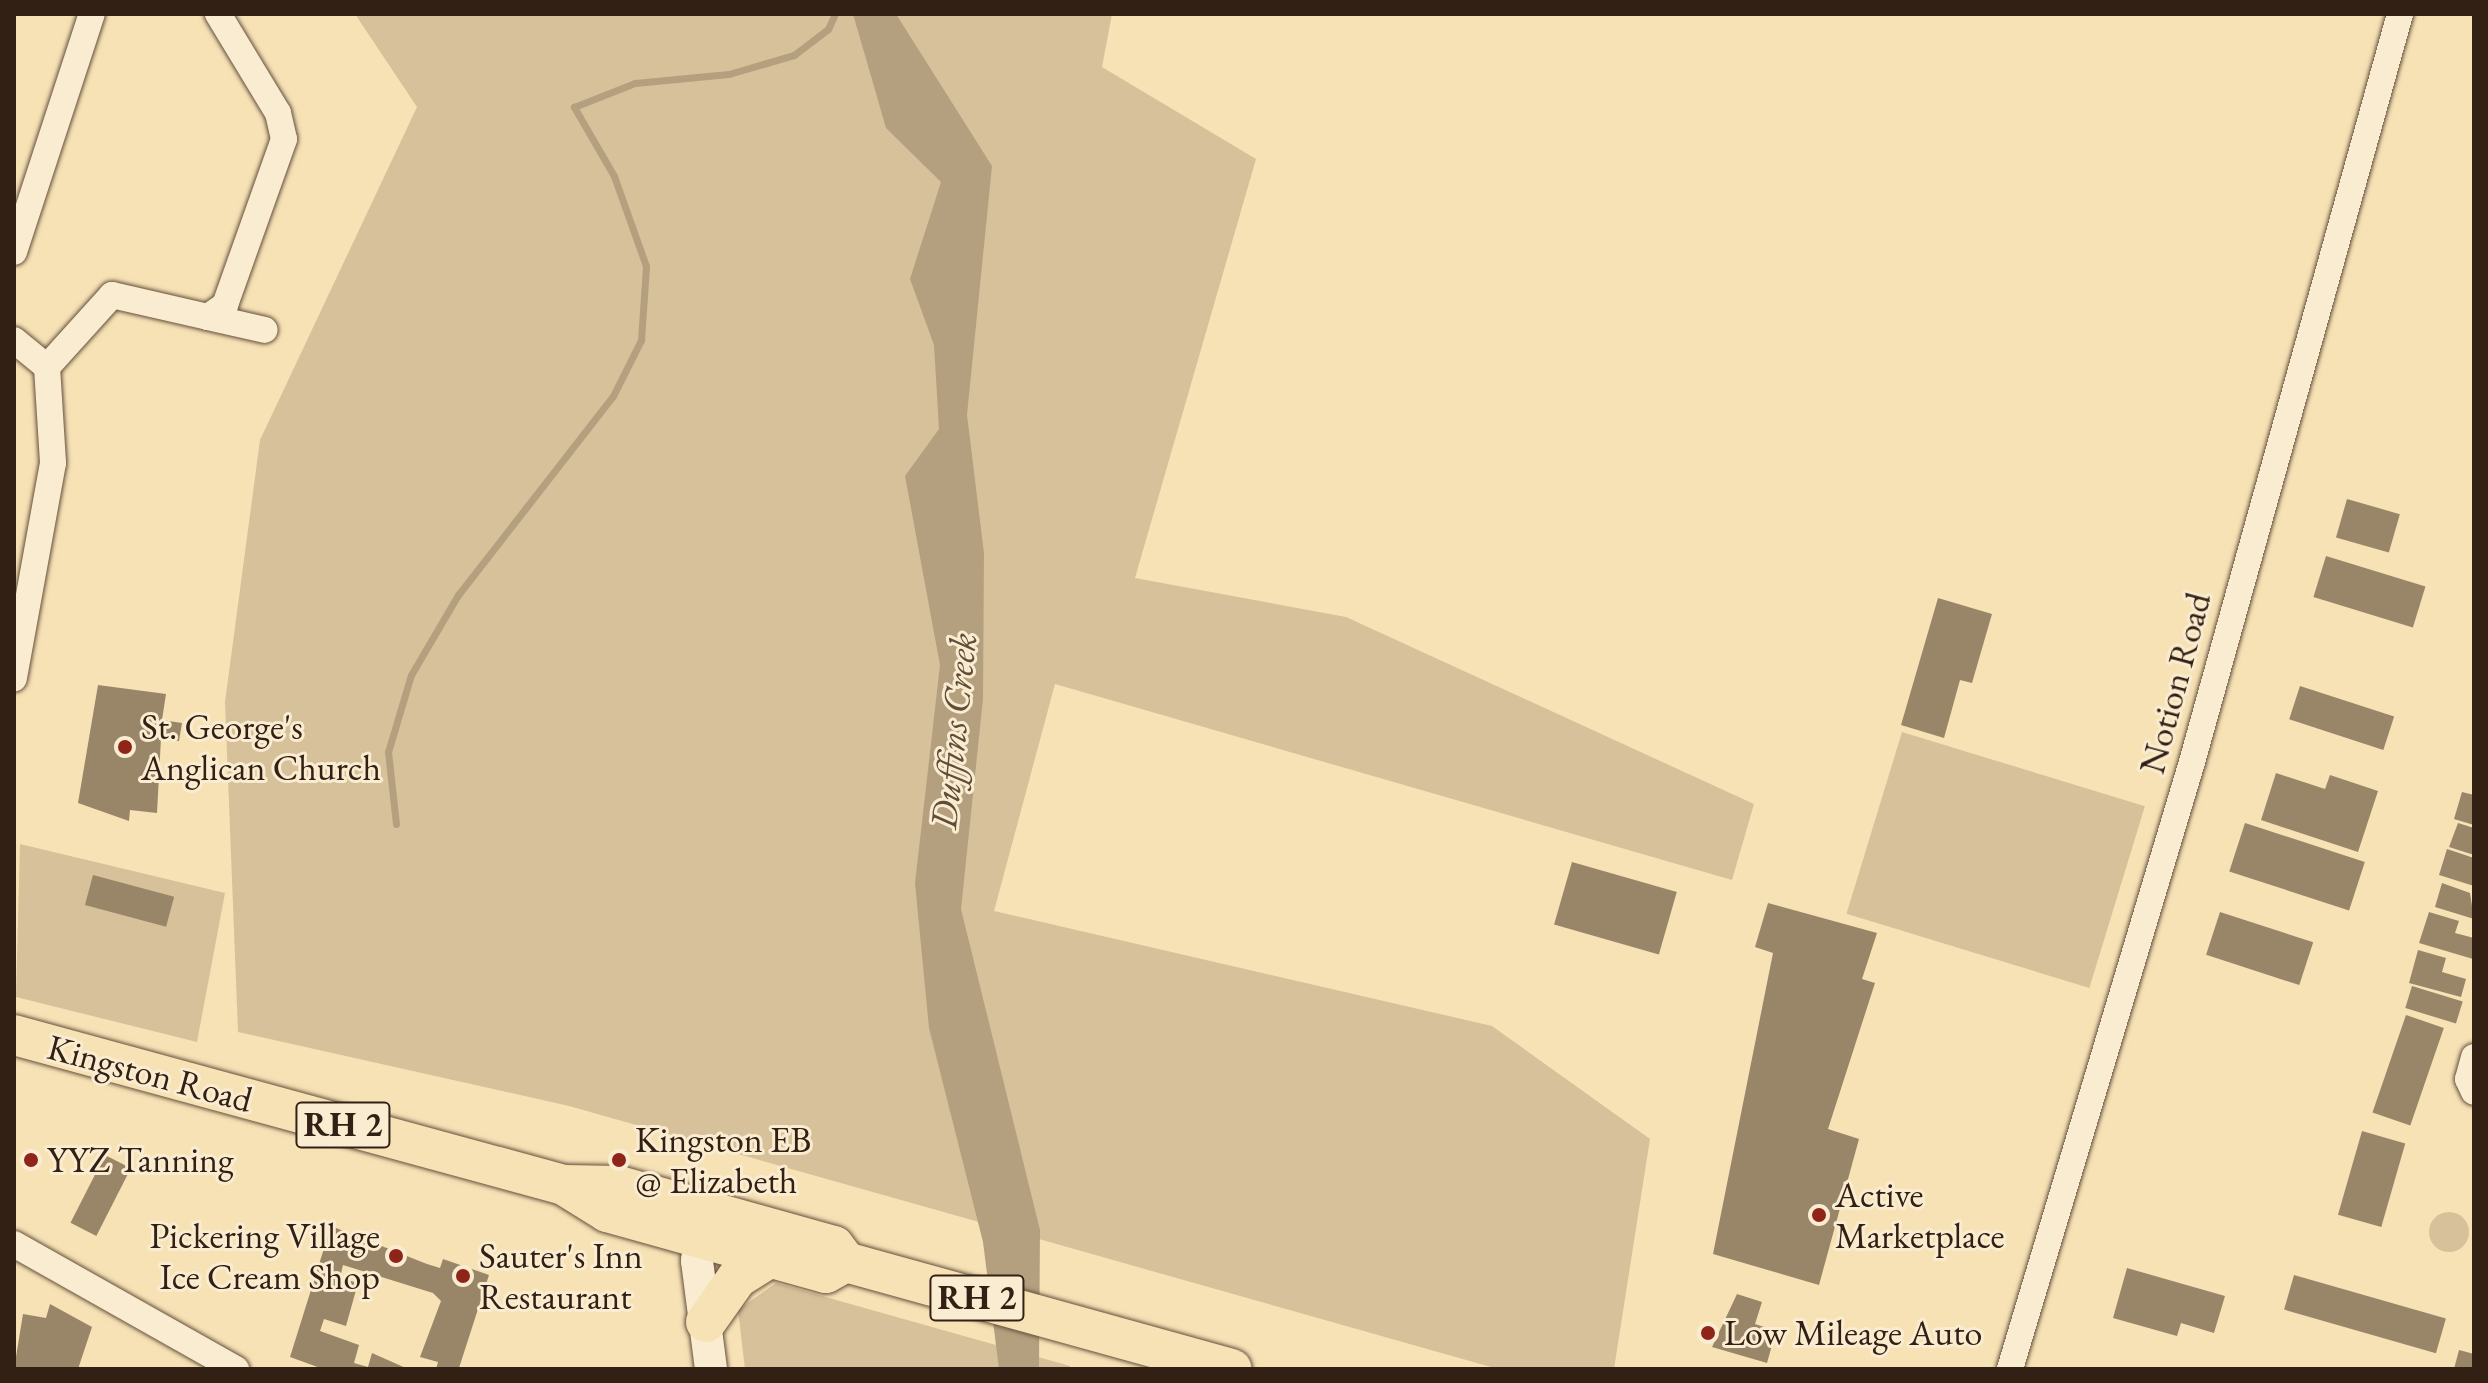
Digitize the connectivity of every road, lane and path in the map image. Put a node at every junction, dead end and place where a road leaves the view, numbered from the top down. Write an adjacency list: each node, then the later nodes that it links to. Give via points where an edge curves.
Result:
1 (92, 14): 4 (street)
2 (218, 14): 5 (street, via 278,113 284,139 225,305)
3 (2400, 14): 21 (street, Notion Road, via 2192,762)
4 (14, 252)
5 (208, 317): 6 (street); 8 (street, via 112,295)
6 (265, 330)
7 (14, 340): 8 (street)
8 (47, 367): 9 (street, via 53,463)
9 (14, 678)
10 (14, 1035): 13 (main road, Kingston Road / RH 2, via 564,1185 619,1186)
11 (2474, 1057): 12 (street, via 2468,1079)
12 (2474, 1092)
13 (700, 1223): 15 (main road, RH 2); 16 (main road, RH 2, via 834,1246); 17 (street)
14 (14, 1244): 18 (street)
15 (770, 1257): 16 (main road, RH 2, via 826,1273); 17 (main road, via 737,1278)
16 (846, 1262): 20 (main road, RH 2)
17 (706, 1322): 19 (street)
18 (223, 1366)
19 (711, 1369)
20 (1231, 1369)
21 (2010, 1369)

